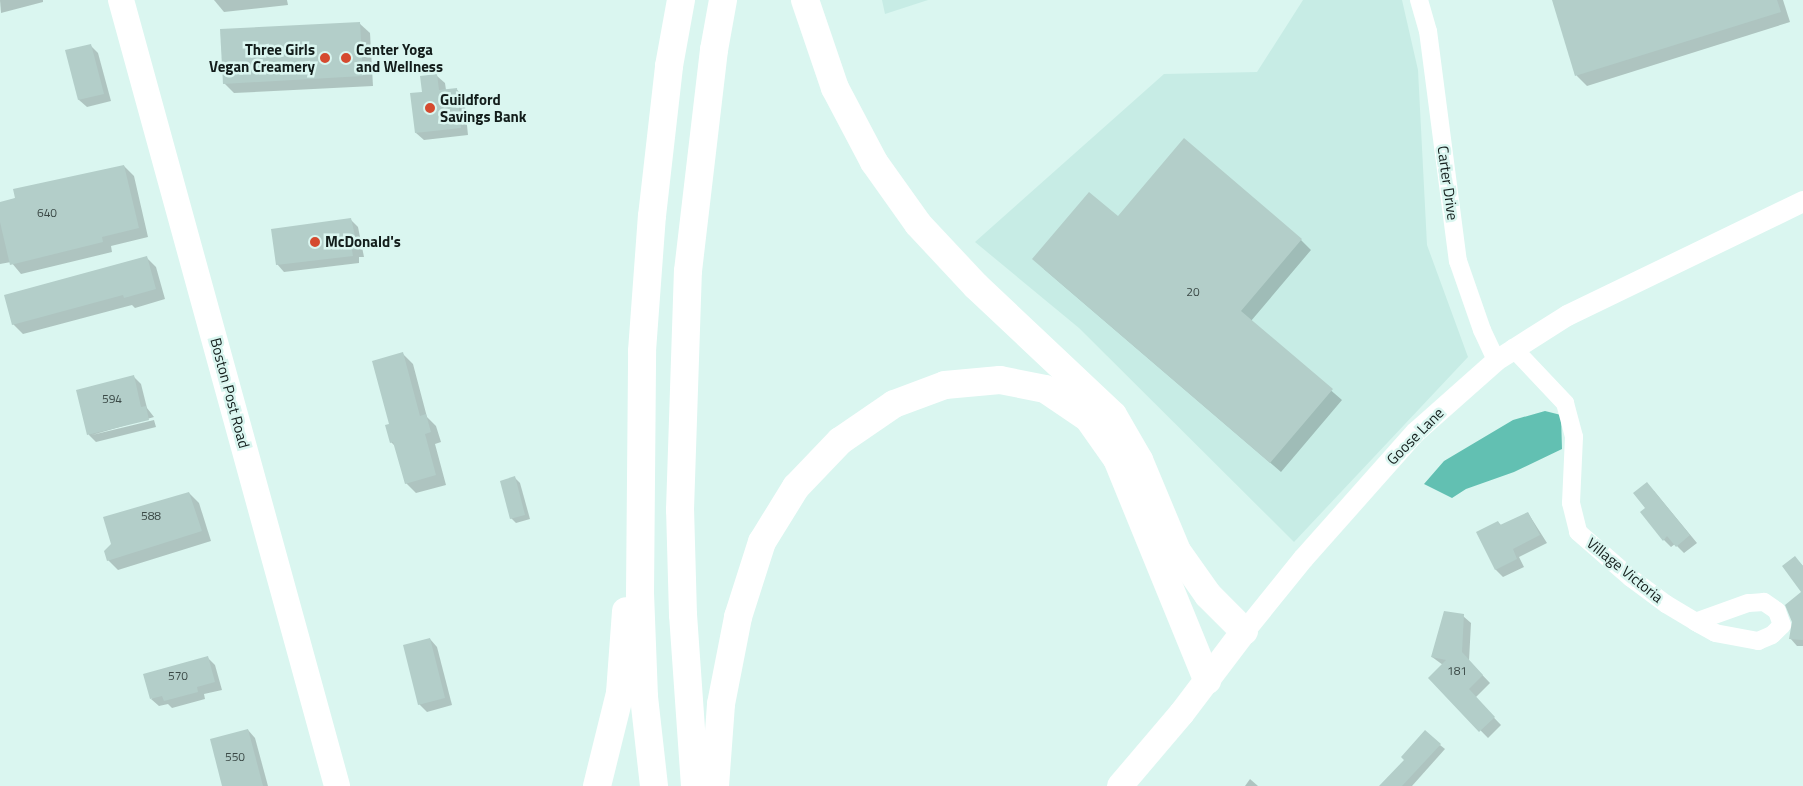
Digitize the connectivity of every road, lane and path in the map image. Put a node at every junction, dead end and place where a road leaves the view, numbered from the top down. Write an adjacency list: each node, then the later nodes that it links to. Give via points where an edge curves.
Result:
1 (121, 0): 12 (main road, Boston Post Road)
2 (681, 0): 8 (highway, via 669,66 652,216 642,352)
3 (723, 0): 15 (highway, via 714,50 688,281 681,520 683,615)
4 (805, 0): 10 (highway, via 835,88 880,170 918,224 976,286 1113,415 1138,460 1177,551 1208,595)
5 (1419, 0): 7 (street, Carter Drive, via 1428,31 1458,261 1482,330)
6 (1803, 201): 7 (street, Goose Lane, via 1567,315)
7 (1505, 354): 9 (street, Village Victoria, via 1565,403 1574,437 1571,503 1578,532 1631,578); 10 (street, Goose Lane, via 1415,432 1303,558)
8 (639, 466): 13 (highway, via 620,693); 14 (highway, via 644,696)
9 (1695, 622)
10 (1244, 631): 11 (main road, Goose Lane)
11 (1207, 680): 16 (highway, via 1117,459 1088,418 1045,389 1000,380 945,385 894,404 840,441 796,487 762,542 738,617 721,704); 17 (main road, Goose Lane)
12 (337, 786)
13 (597, 786)
14 (654, 786)
15 (695, 786)
16 (715, 786)
17 (1120, 786)

